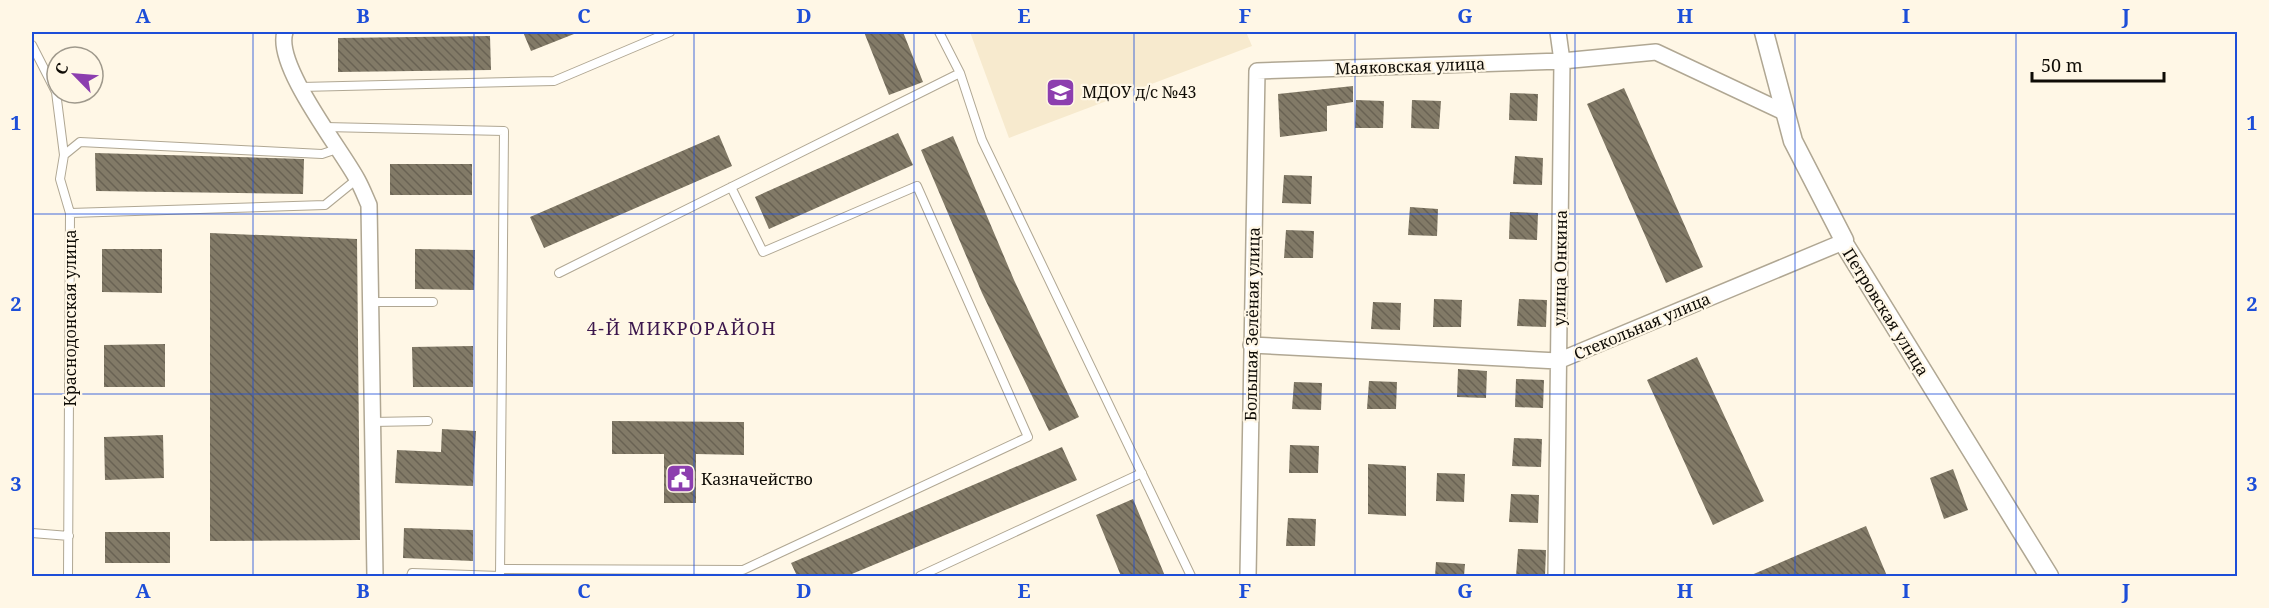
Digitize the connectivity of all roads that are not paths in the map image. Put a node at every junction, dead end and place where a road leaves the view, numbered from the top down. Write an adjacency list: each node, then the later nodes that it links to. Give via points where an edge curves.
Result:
1 (285, 32): 10 (street, via 287,60)
2 (670, 32): 10 (lane, via 554,81)
3 (939, 32): 9 (lane)
4 (1558, 32): 7 (street, улица Онкина)
5 (1764, 32): 11 (street, Петровская улица)
6 (32, 45): 14 (lane, via 56,92)
7 (1562, 61): 8 (street, Маяковская улица); 11 (street, Маяковская улица, via 1656,52); 23 (street, улица Онкина)
8 (1257, 71): 22 (street, Большая Зелёная улица)
9 (960, 73): 16 (lane); 26 (lane, via 982,140)
10 (302, 87): 12 (street)
11 (1786, 113): 18 (street, Петровская улица, via 1793,141)
12 (323, 128): 13 (street); 29 (lane, via 504,130)
13 (337, 149): 14 (lane, via 322,154 80,142); 15 (street)
14 (64, 155): 17 (lane, via 60,179)
15 (357, 179): 17 (lane, Краснодонская улица, via 325,205); 20 (street, via 369,205)
16 (731, 187): 19 (lane); 30 (lane, via 763,252 917,186 1028,437)
17 (70, 213): 28 (lane, Краснодонская улица)
18 (1843, 242): 23 (street, Стекольная улица); 38 (street, Петровская улица)
19 (559, 273)
20 (370, 302): 21 (lane); 25 (street)
21 (433, 303)
22 (1251, 345): 23 (street, Стекольная улица); 36 (street, Большая Зелёная улица)
23 (1558, 361): 37 (street, улица Онкина)
24 (428, 421): 25 (lane)
25 (372, 422): 32 (street)
26 (1142, 473): 34 (lane); 35 (lane)
27 (32, 534): 28 (lane)
28 (69, 536): 31 (lane, Краснодонская улица)
29 (500, 573): 30 (lane); 33 (lane)
30 (745, 573)
31 (68, 576)
32 (375, 576)
33 (411, 576)
34 (920, 576)
35 (1191, 576)
36 (1248, 576)
37 (1556, 576)
38 (2049, 576)

